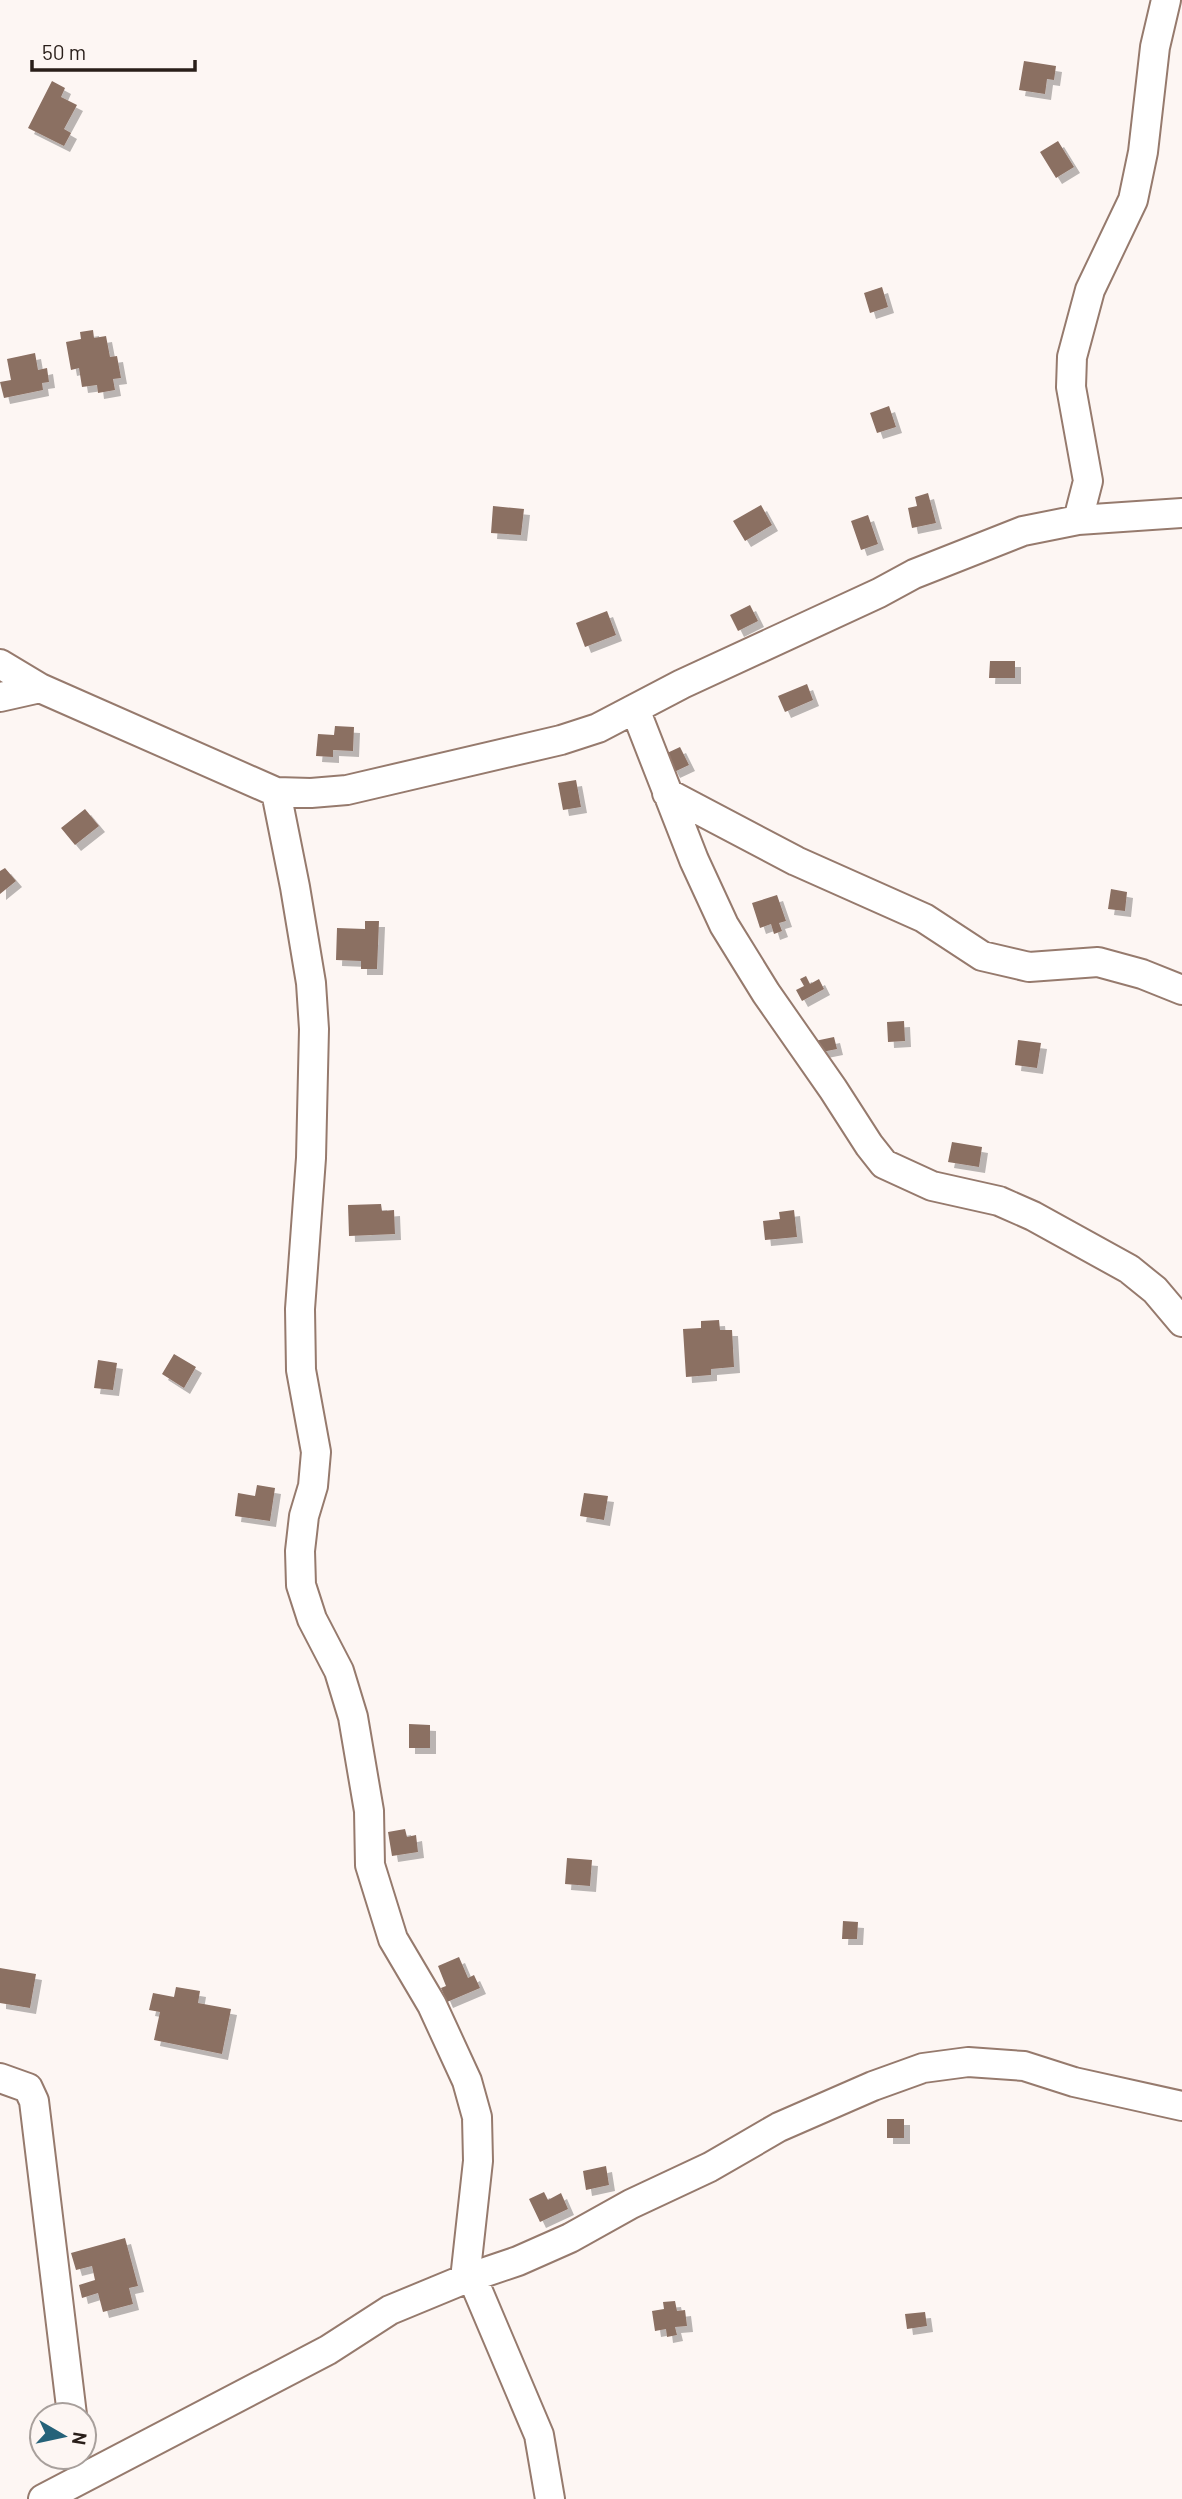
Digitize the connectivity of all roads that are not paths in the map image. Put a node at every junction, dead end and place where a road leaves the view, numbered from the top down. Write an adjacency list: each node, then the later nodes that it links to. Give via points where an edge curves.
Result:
1 (1166, 0): 3 (street, via 1133,200 1090,290 1072,357 1071,387 1088,481)
2 (1182, 513): 3 (street)
3 (1078, 520): 7 (street, via 1023,531 914,574)
4 (0, 664): 5 (street)
5 (40, 688): 6 (street); 8 (street)
6 (0, 697)
7 (635, 709): 8 (street, via 561,740 347,790); 9 (street)
8 (276, 792): 14 (street, via 306,956 314,1028 312,1158 300,1309 301,1370 316,1452 300,1550 301,1585 339,1671 352,1717 369,1811 370,1865 393,1939 432,2005 467,2081 477,2117)
9 (667, 793): 10 (street, via 796,861 925,918 982,956 1029,967 1098,962); 11 (street, via 724,925 884,1164 932,1186 999,1200 1033,1216 1129,1269 1155,1290)
10 (1182, 990)
11 (1182, 1322)
12 (0, 2078): 15 (street, via 28,2088 34,2101)
13 (1182, 2106): 14 (street, via 1024,2066 968,2062 923,2068 779,2127 570,2238)
14 (469, 2278): 16 (street, via 390,2310 328,2350); 19 (street, via 539,2435)
15 (70, 2401)
16 (98, 2458)
17 (74, 2471): 18 (street)
18 (43, 2499)
19 (550, 2499)

